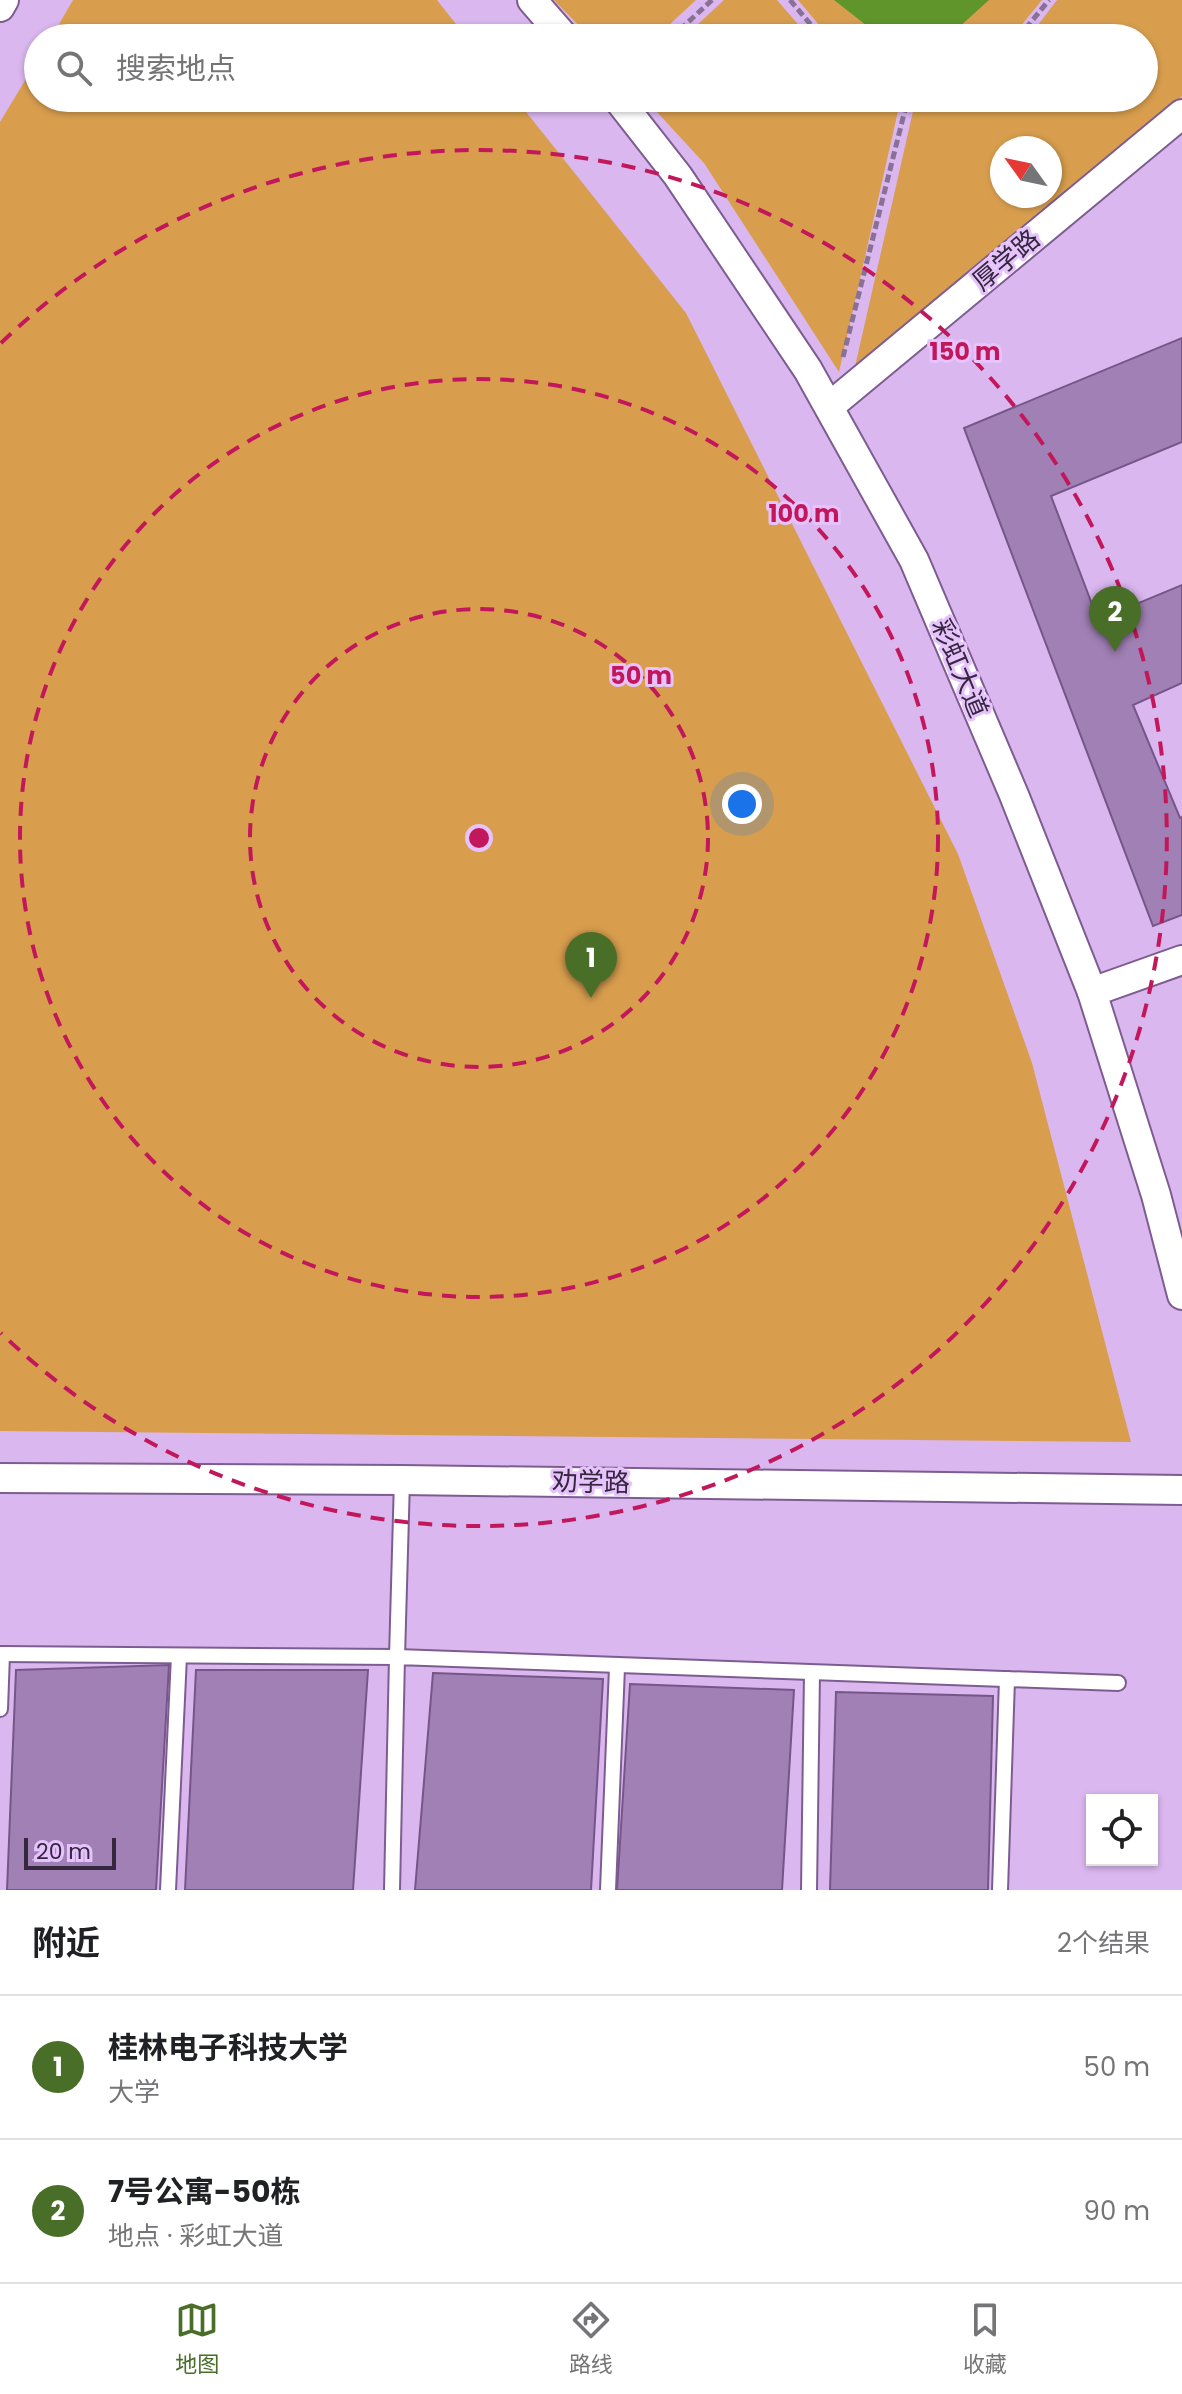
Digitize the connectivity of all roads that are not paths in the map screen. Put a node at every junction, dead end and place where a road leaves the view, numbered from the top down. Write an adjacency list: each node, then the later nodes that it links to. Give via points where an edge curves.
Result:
1 (4, 0): 3 (street)
2 (532, 0): 4 (street)
3 (0, 7)
4 (553, 24)
5 (628, 112): 7 (street, 彩虹大道, via 678,176)
6 (1182, 114): 7 (street, 厚学路)
7 (830, 406): 9 (street, 彩虹大道, via 914,560)
8 (1182, 960): 9 (street)
9 (1092, 992): 10 (street, 彩虹大道)
10 (1182, 1295)
11 (0, 1478): 12 (street, 劝学路)
12 (402, 1480): 13 (street, 劝学路); 16 (lane)
13 (1182, 1490)
14 (1, 1654): 15 (lane); 21 (lane)
15 (179, 1656): 16 (lane); 22 (lane)
16 (397, 1657): 17 (lane); 23 (lane)
17 (617, 1667): 18 (lane); 24 (lane)
18 (812, 1673): 19 (lane); 25 (lane)
19 (1007, 1679): 20 (lane); 26 (lane)
20 (1118, 1683)
21 (0, 1709)
22 (168, 1890)
23 (392, 1890)
24 (608, 1890)
25 (809, 1890)
26 (1000, 1890)

